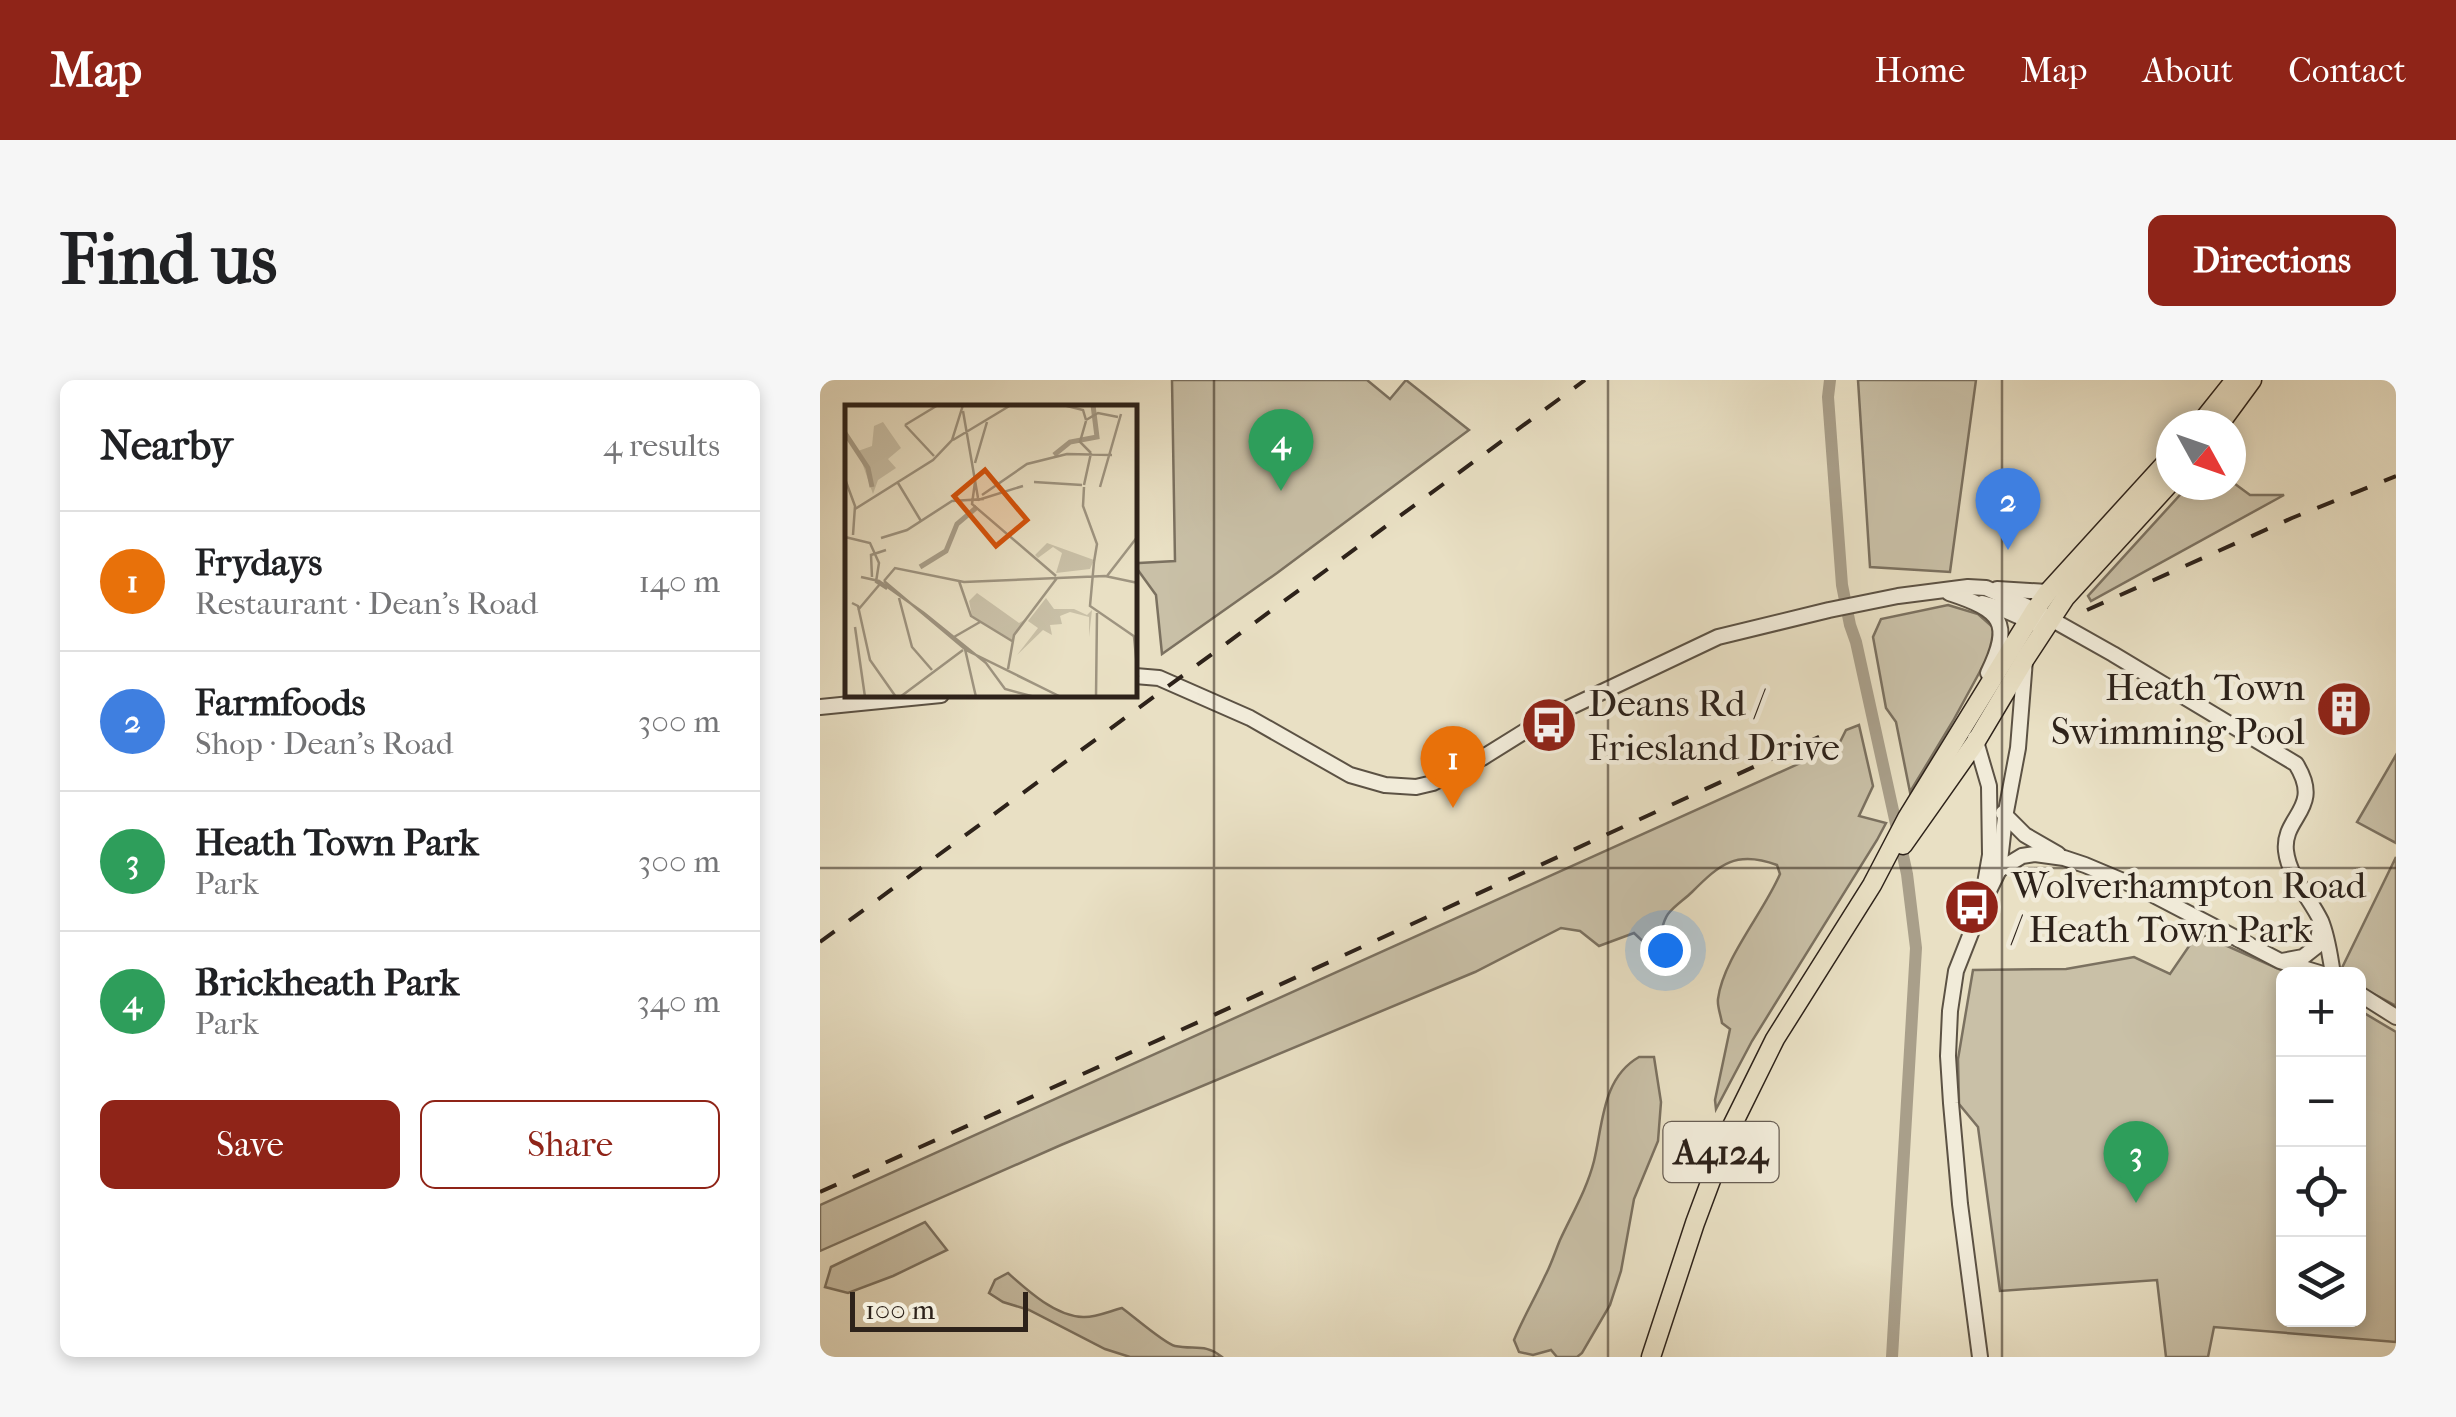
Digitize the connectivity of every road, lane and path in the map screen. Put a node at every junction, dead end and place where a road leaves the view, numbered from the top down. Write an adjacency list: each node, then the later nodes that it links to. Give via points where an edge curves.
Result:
1 (2240, 386): 2 (main road); 3 (main road)
2 (2215, 410)
3 (2227, 410)
4 (2156, 474): 8 (main road, A4124)
5 (2156, 498): 10 (main road, A4124, via 2065,598)
6 (1986, 588): 7 (street); 8 (street); 10 (street)
7 (1944, 591): 9 (street); 12 (street, via 1832,609 1718,638 1416,787 1350,775 1250,718 1159,678)
8 (2048, 592): 10 (main road, A4124)
9 (1965, 598): 10 (street); 16 (street, via 2002,626)
10 (2038, 617): 11 (main road, A4124); 16 (main road, A4124); 26 (street, via 2296,764 2306,791 2285,848)
11 (2025, 659): 14 (main road, A4124); 17 (street)
12 (1138, 676)
13 (911, 698): 15 (street)
14 (2002, 700): 17 (street); 18 (main road, A4124)
15 (820, 707)
16 (1974, 707): 18 (street); 20 (main road, A4124)
17 (2021, 718): 19 (street)
18 (1975, 742): 20 (main road, A4124); 21 (street)
19 (2018, 748): 21 (street); 22 (street)
20 (1938, 783): 32 (main road, A4124, via 1907,818 1884,867 1774,1040 1729,1132)
21 (1993, 793): 22 (street); 25 (street)
22 (2005, 817): 23 (street); 24 (street)
23 (2064, 858): 24 (street, via 2022,856); 27 (street, via 2142,889)
24 (1999, 870): 25 (street)
25 (1982, 905): 33 (street, via 1956,971 1948,1056)
26 (2321, 921): 27 (street, via 2318,946); 29 (street)
27 (2280, 962): 28 (street)
28 (2298, 967)
29 (2332, 967)
30 (2366, 999): 31 (street)
31 (2396, 1017)
32 (1651, 1357)
33 (1980, 1357)

